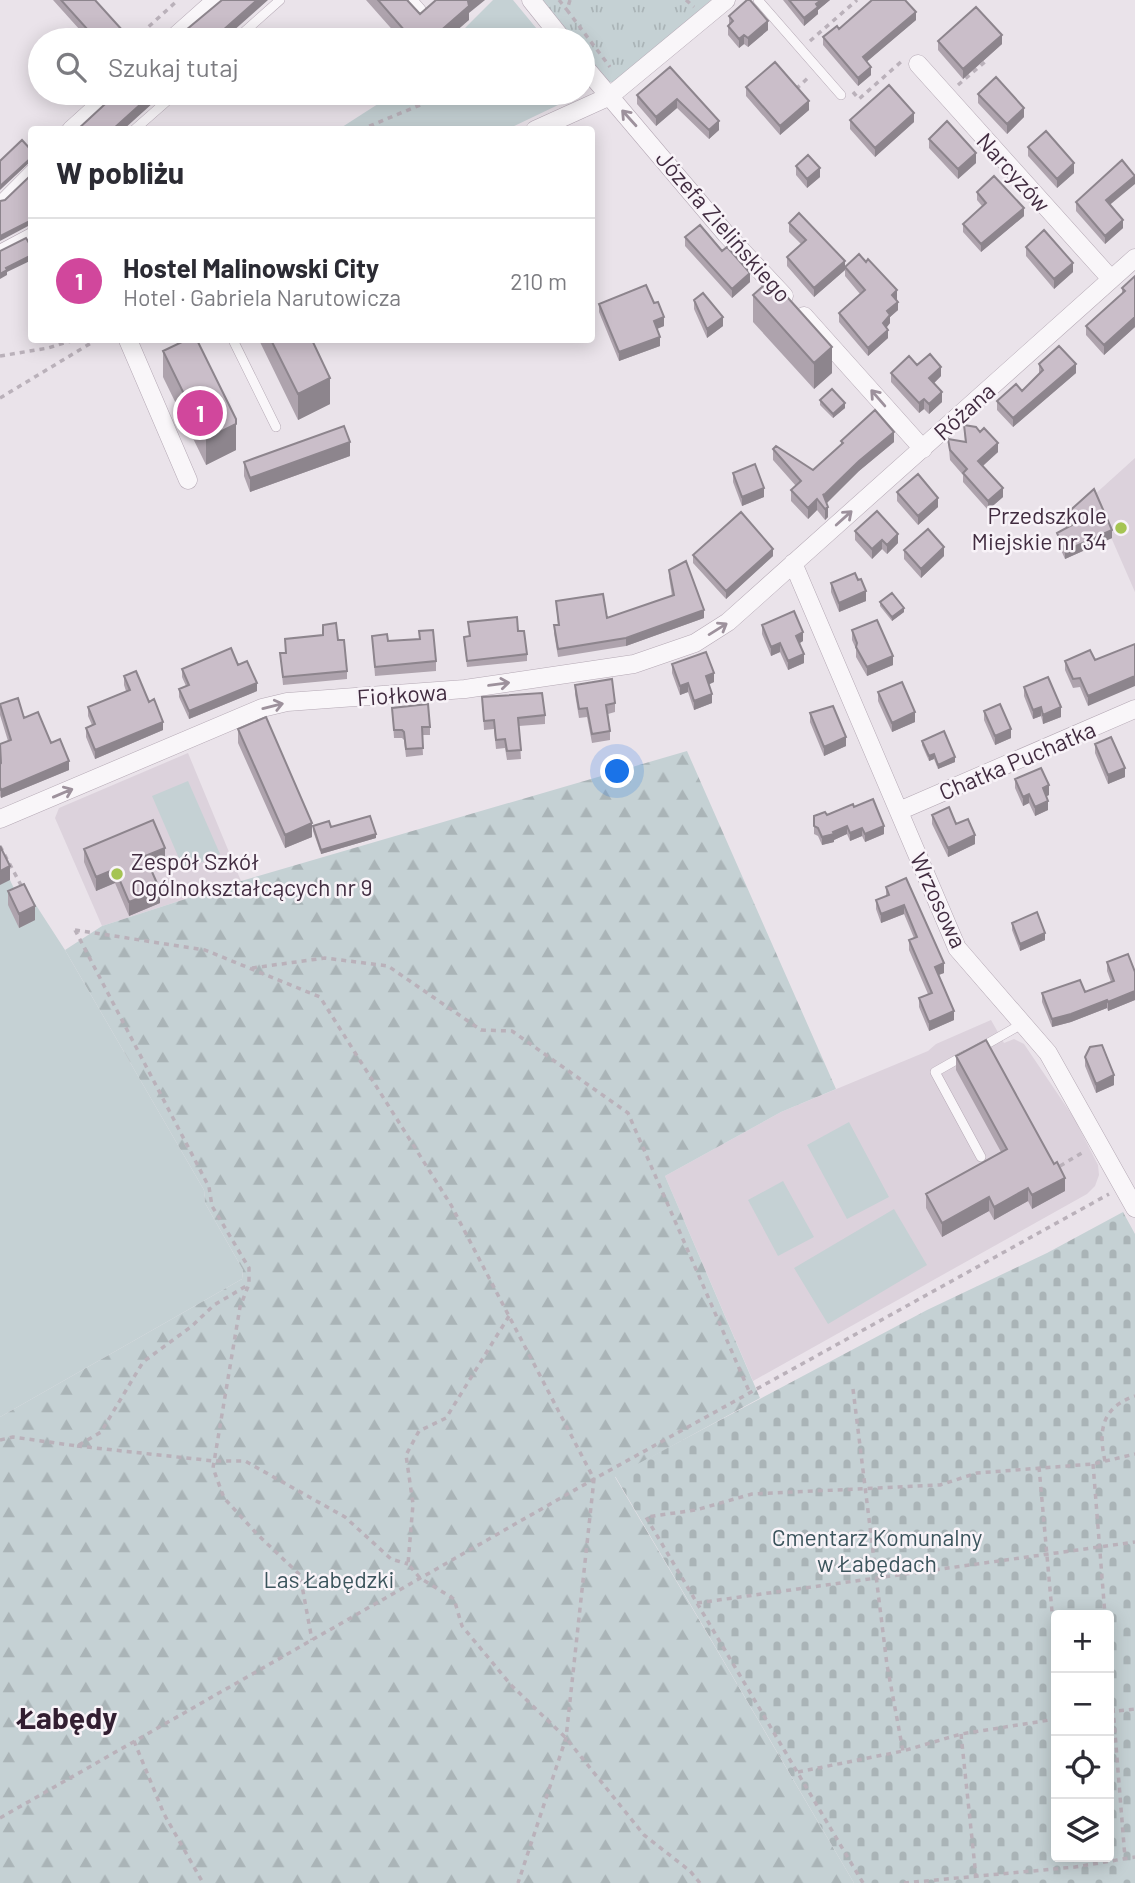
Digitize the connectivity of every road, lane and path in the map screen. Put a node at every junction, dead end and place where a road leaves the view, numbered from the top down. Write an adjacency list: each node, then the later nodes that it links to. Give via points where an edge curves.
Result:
1 (178, 0): 13 (path)
2 (216, 0): 14 (street)
3 (280, 0): 15 (lane)
4 (413, 0): 11 (lane)
5 (531, 0): 16 (street)
6 (559, 0): 12 (path)
7 (570, 0): 12 (path)
8 (726, 0): 24 (street)
9 (758, 0): 19 (lane)
10 (857, 0): 19 (path)
11 (421, 9)
12 (567, 10): 17 (path)
13 (147, 28)
14 (184, 28)
15 (248, 28)
16 (553, 28)
17 (581, 28)
18 (595, 47): 24 (path)
19 (800, 49): 22 (lane)
20 (986, 61): 28 (path)
21 (918, 64): 28 (street, Narcyzów); 29 (path, via 910,54)
22 (817, 69): 25 (path); 26 (lane)
23 (595, 79): 27 (street, Józefa Zielińskiego)
24 (625, 86): 27 (street)
25 (796, 89)
26 (841, 95)
27 (610, 96): 30 (street); 54 (street, Józefa Zielińskiego, one-way to 27, via 726,234)
28 (946, 96): 44 (street, Narcyzów)
29 (859, 99)
30 (595, 103)
31 (99, 105): 35 (street)
32 (162, 105): 36 (lane)
33 (420, 105): 37 (path)
34 (590, 105): 38 (street)
35 (75, 126)
36 (139, 126)
37 (370, 126)
38 (544, 126)
39 (28, 172): 40 (lane)
40 (0, 200)
41 (28, 234): 42 (lane)
42 (0, 248)
43 (1135, 258): 44 (street, Różana)
44 (1111, 279): 54 (street, Różana)
45 (49, 343): 50 (path)
46 (64, 343): 50 (path)
47 (91, 343): 52 (path)
48 (129, 343): 55 (street)
49 (234, 343): 53 (lane)
50 (48, 348): 51 (path)
51 (0, 356)
52 (0, 398)
53 (276, 427)
54 (923, 449): 56 (street, Różana, one-way to 54)
55 (188, 480)
56 (793, 563): 58 (street, Wrzosowa); 59 (street, Fiołkowa, one-way to 56, via 262,708 287,702 465,689 634,664 695,643 728,622)
57 (1135, 709): 58 (street, Chatka Puchatka)
58 (899, 811): 63 (street, Wrzosowa, via 957,948)
59 (0, 819)
60 (0, 846): 61 (path)
61 (23, 889)
62 (250, 969): 69 (path, via 205,950 75,930 209,1187 212,1206 249,1268); 70 (path, via 320,997 451,1205); 72 (path, via 325,958 388,966 481,1030 512,1031 628,1113)
63 (1022, 1024): 65 (lane, via 935,1072); 67 (street, Wrzosowa, via 1048,1053)
64 (1093, 1147): 66 (path)
65 (981, 1157)
66 (1060, 1166)
67 (1129, 1183): 68 (street, Wrzosowa); 72 (path)
68 (1135, 1208)
69 (249, 1284): 75 (path, via 214,1305 143,1362 102,1432); 77 (path, via 240,1307)
70 (509, 1316): 81 (path); 86 (path, via 446,1418 419,1430 406,1455 413,1504)
71 (853, 1390): 82 (path)
72 (750, 1392): 81 (path)
73 (1135, 1396): 78 (path, via 1116,1406 1101,1429)
74 (0, 1440): 75 (path, via 13,1437)
75 (77, 1446): 77 (path)
76 (1135, 1454): 78 (path)
77 (214, 1461): 86 (path, via 245,1461 345,1517 390,1559); 92 (path, via 224,1498 300,1575)
78 (1105, 1461): 79 (path)
79 (1093, 1464): 80 (path); 84 (path)
80 (1040, 1467): 82 (path, via 977,1473 940,1485); 85 (path)
81 (594, 1479): 88 (path); 98 (path)
82 (865, 1489): 87 (path); 89 (path, via 752,1493 696,1510 646,1517)
83 (1135, 1542): 84 (path)
84 (1100, 1547): 85 (path); 91 (path)
85 (1047, 1554): 87 (path); 90 (path)
86 (408, 1564): 88 (path)
87 (876, 1577): 89 (path); 100 (path)
88 (420, 1578): 92 (path); 98 (path, via 454,1600 462,1626 511,1685)
89 (697, 1603): 101 (path)
90 (1052, 1610)
91 (1105, 1610)
92 (312, 1640): 99 (path)
93 (1135, 1709): 94 (path)
94 (1114, 1712)
95 (1051, 1720): 96 (path)
96 (961, 1734): 100 (path); 107 (path)
97 (1113, 1736): 104 (path)
98 (566, 1738): 109 (path); 110 (path, via 645,1835)
99 (134, 1741): 102 (path); 108 (path, via 164,1814)
100 (903, 1751): 101 (path)
101 (797, 1772): 111 (path)
102 (0, 1818)
103 (1135, 1857): 104 (path)
104 (1125, 1858): 106 (path)
105 (1074, 1862): 106 (path)
106 (1075, 1867): 107 (path)
107 (976, 1877): 112 (path)
108 (203, 1883)
109 (518, 1883)
110 (700, 1883)
111 (863, 1883)
112 (904, 1883)

